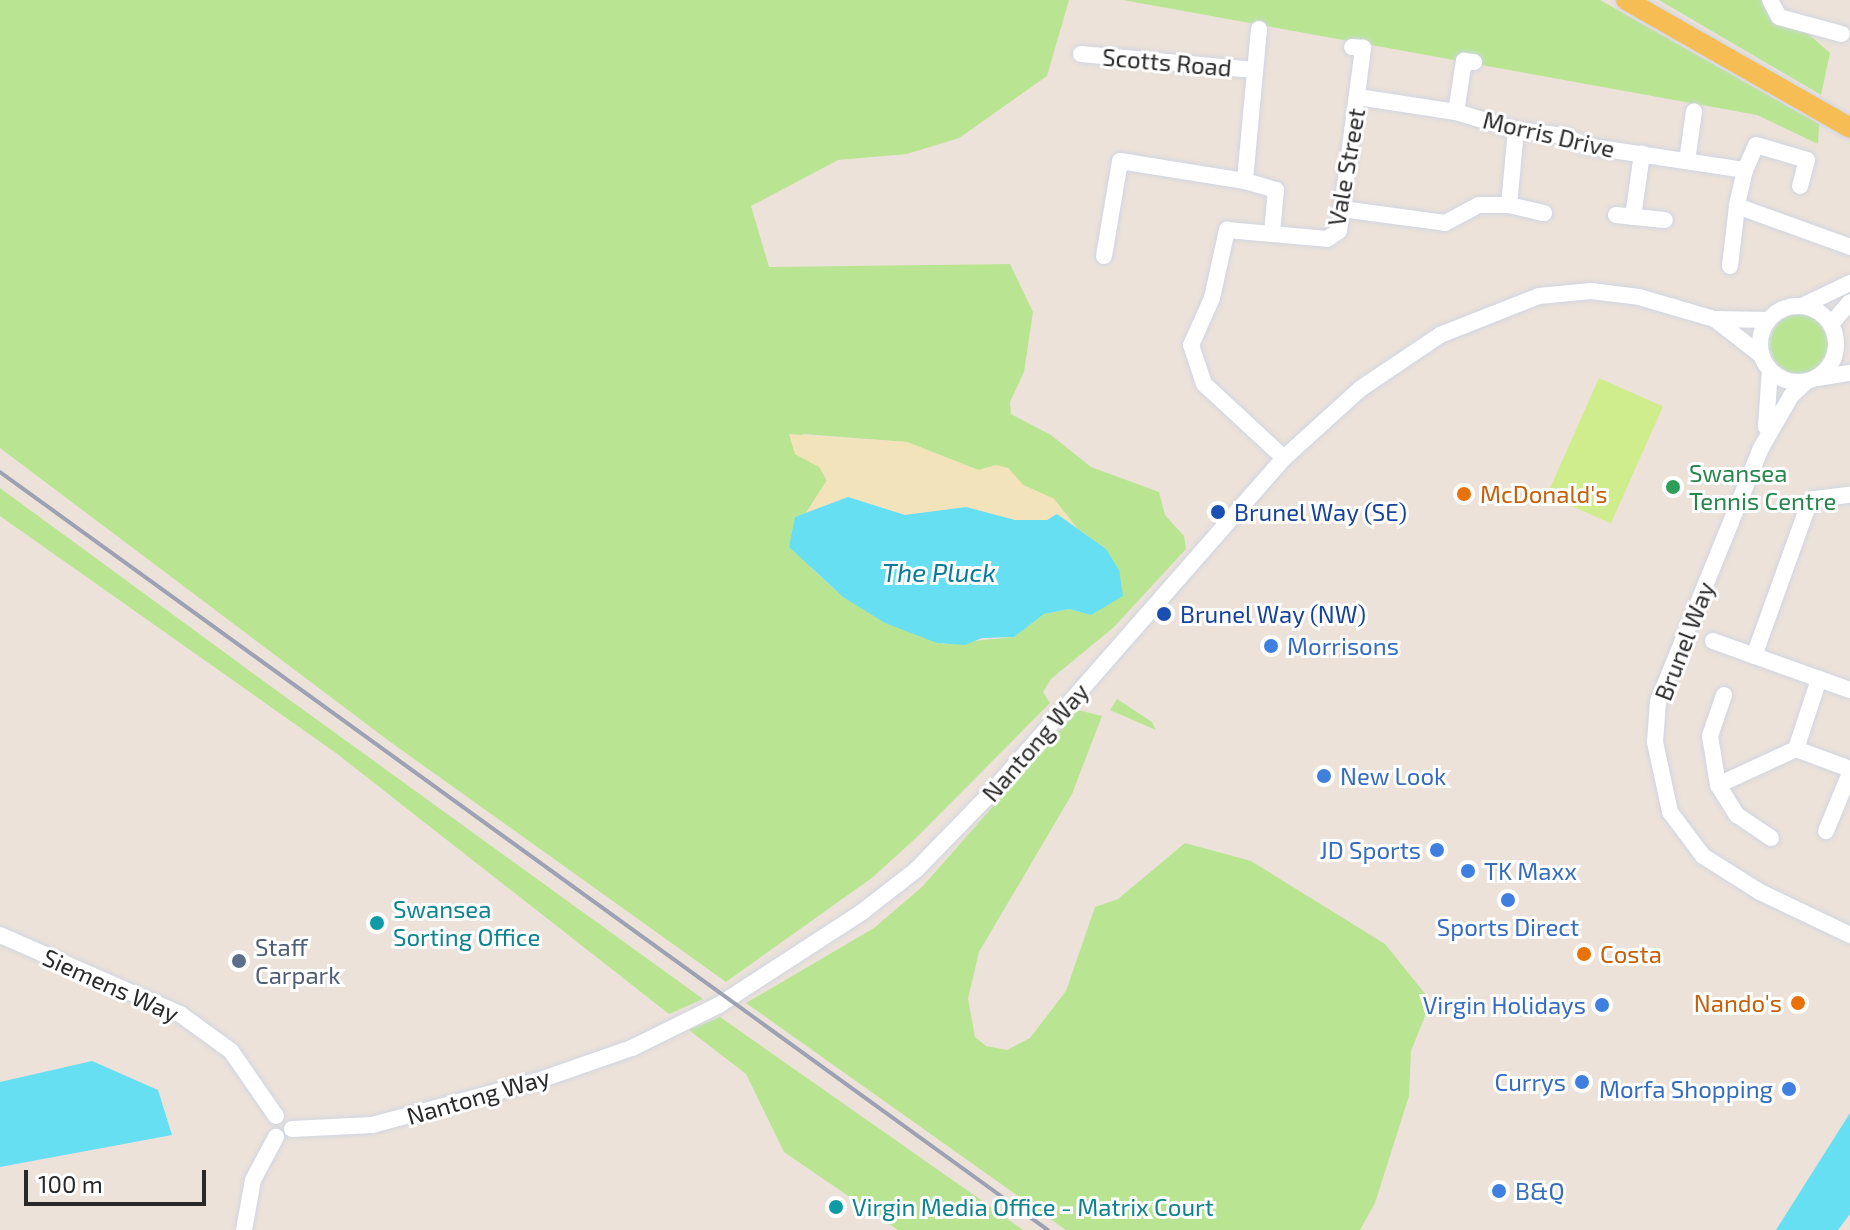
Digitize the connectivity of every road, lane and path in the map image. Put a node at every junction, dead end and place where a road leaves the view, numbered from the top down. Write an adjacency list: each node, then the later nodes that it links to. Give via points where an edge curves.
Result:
1 (1626, 0): 12 (main road)
2 (1770, 0): 4 (street, via 1779,17)
3 (1259, 29): 8 (street, Scotts Road)
4 (1842, 34)
5 (1352, 47): 9 (street, Vale Street, via 1363,48)
6 (1081, 54): 8 (street, Scotts Road)
7 (1474, 62): 11 (street, Morris Drive, via 1464,61)
8 (1254, 70): 17 (street, Scotts Road)
9 (1358, 97): 11 (street, Morris Drive); 21 (street, Vale Street)
10 (1694, 111): 15 (street)
11 (1456, 112): 13 (street, Morris Drive)
12 (1850, 128)
13 (1516, 130): 14 (street, Morris Drive); 19 (street)
14 (1642, 154): 15 (street, Morris Drive); 23 (street, Morris Drive, via 1625,216)
15 (1687, 161): 16 (street, Morris Drive)
16 (1745, 170): 18 (street, via 1756,145 1807,160); 20 (street)
17 (1245, 181): 24 (street, via 1276,190); 26 (street, via 1120,161)
18 (1800, 186)
19 (1509, 205): 21 (street, via 1479,205 1445,223); 22 (street)
20 (1737, 206): 25 (street); 27 (street)
21 (1342, 209): 24 (street, Vale Street, via 1335,237)
22 (1544, 213)
23 (1665, 220)
24 (1272, 232): 40 (street, Vale Street, via 1227,230 1212,298 1191,355 1204,384)
25 (1850, 247)
26 (1104, 256)
27 (1730, 266)
28 (1850, 283): 30 (street)
29 (1850, 302): 33 (street)
30 (1802, 306): 32 (street); 33 (street)
31 (1714, 319): 32 (street, Nantong Way); 36 (street, Nantong Way); 40 (street, Nantong Way, via 1613,292 1539,296 1440,335 1360,389)
32 (1768, 320): 36 (street, via 1762,332)
33 (1831, 324): 34 (street)
34 (1837, 343): 35 (street); 38 (street, via 1832,363)
35 (1850, 357)
36 (1766, 363): 38 (street, via 1787,381); 39 (street, Brunel Way, via 1771,407)
37 (1850, 373): 38 (street)
38 (1812, 380): 39 (street, Brunel Way, via 1791,396)
39 (1761, 448): 53 (street, Brunel Way, via 1658,702 1657,763 1670,812 1703,856 1760,892)
40 (1284, 458): 54 (street, Nantong Way, via 988,796 916,870 827,936 719,1005 632,1048 537,1081 372,1125)
41 (1850, 495): 43 (street, via 1815,499 1808,506)
42 (1713, 641): 43 (street)
43 (1754, 656): 44 (street)
44 (1819, 679): 45 (street); 47 (street)
45 (1850, 690)
46 (1724, 695): 49 (street, via 1710,736)
47 (1796, 749): 48 (street); 49 (street)
48 (1850, 771): 50 (street)
49 (1718, 785): 51 (street, via 1737,815)
50 (1826, 831)
51 (1771, 838)
52 (0, 935): 54 (street, Siemens Way, via 180,1014 231,1051 276,1116 269,1127)
53 (1850, 935)
54 (284, 1133): 55 (street, via 253,1180)
55 (244, 1230)

